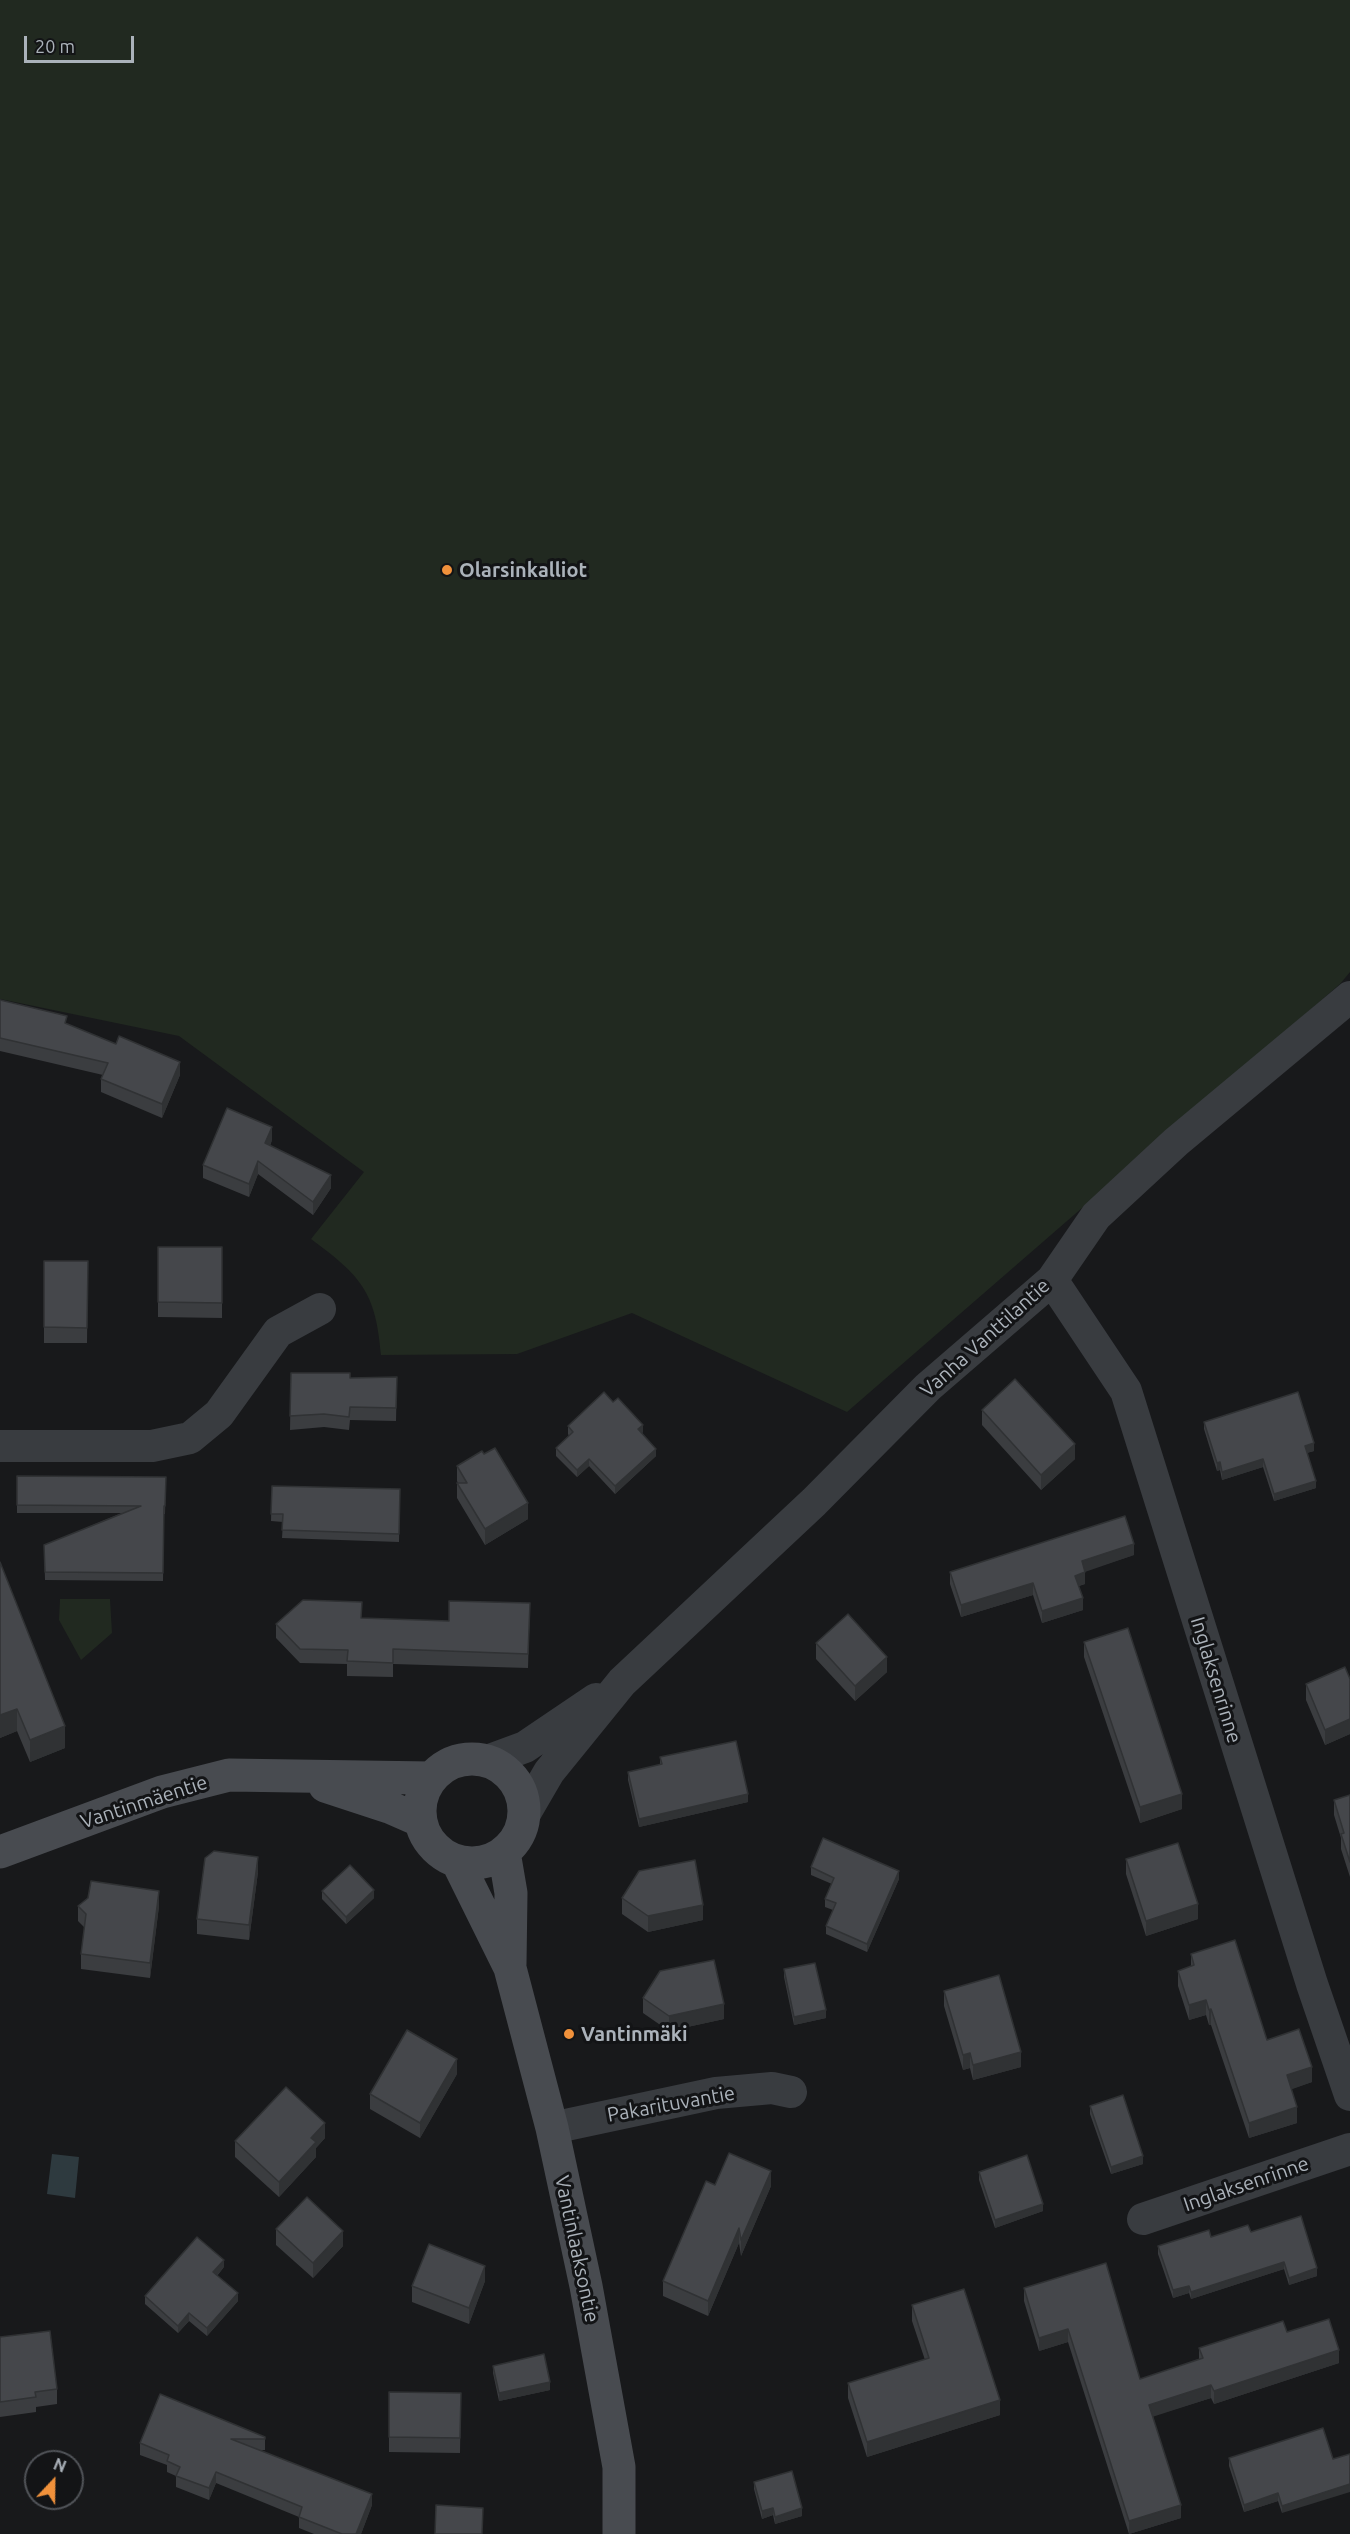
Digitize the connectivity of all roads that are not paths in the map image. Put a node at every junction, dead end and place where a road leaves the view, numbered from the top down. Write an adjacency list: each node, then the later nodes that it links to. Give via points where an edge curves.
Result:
1 (1350, 998): 2 (street, Vanha Vanttilantie, via 1176,1142 1096,1216)
2 (1052, 1280): 5 (street, Vanha Vanttilantie, via 928,1387 814,1502); 16 (street, Inglaksenrinne, via 1126,1391)
3 (320, 1309): 4 (street, via 278,1332 219,1414 190,1438 152,1446)
4 (0, 1446)
5 (622, 1682): 6 (street, Vanha Vanttilantie, via 525,1747); 9 (street, Vanha Vanttilantie, via 549,1772)
6 (487, 1761): 8 (street, via 456,1761); 9 (street, via 503,1768 515,1781)
7 (292, 1775): 8 (street, Vantinmäentie); 10 (street, Vantinmäentie); 11 (street, Vantinmäentie, via 229,1775 162,1792)
8 (431, 1778): 10 (street, via 423,1791)
9 (524, 1815): 12 (street, via 518,1836)
10 (421, 1821): 13 (street, via 433,1846)
11 (0, 1852)
12 (504, 1852): 13 (street, via 489,1860); 14 (street, Vantinlaaksontie, via 511,1893)
13 (457, 1861): 14 (street, Vantinlaaksontie)
14 (510, 1968): 17 (street, Vantinlaaksontie)
15 (791, 2092): 17 (street, Pakarituvantie, via 771,2088 716,2093)
16 (1350, 2095)
17 (552, 2128): 20 (street, Vantinlaaksontie, via 619,2467)
18 (1350, 2149): 19 (street, Inglaksenrinne)
19 (1143, 2218)
20 (619, 2534)

